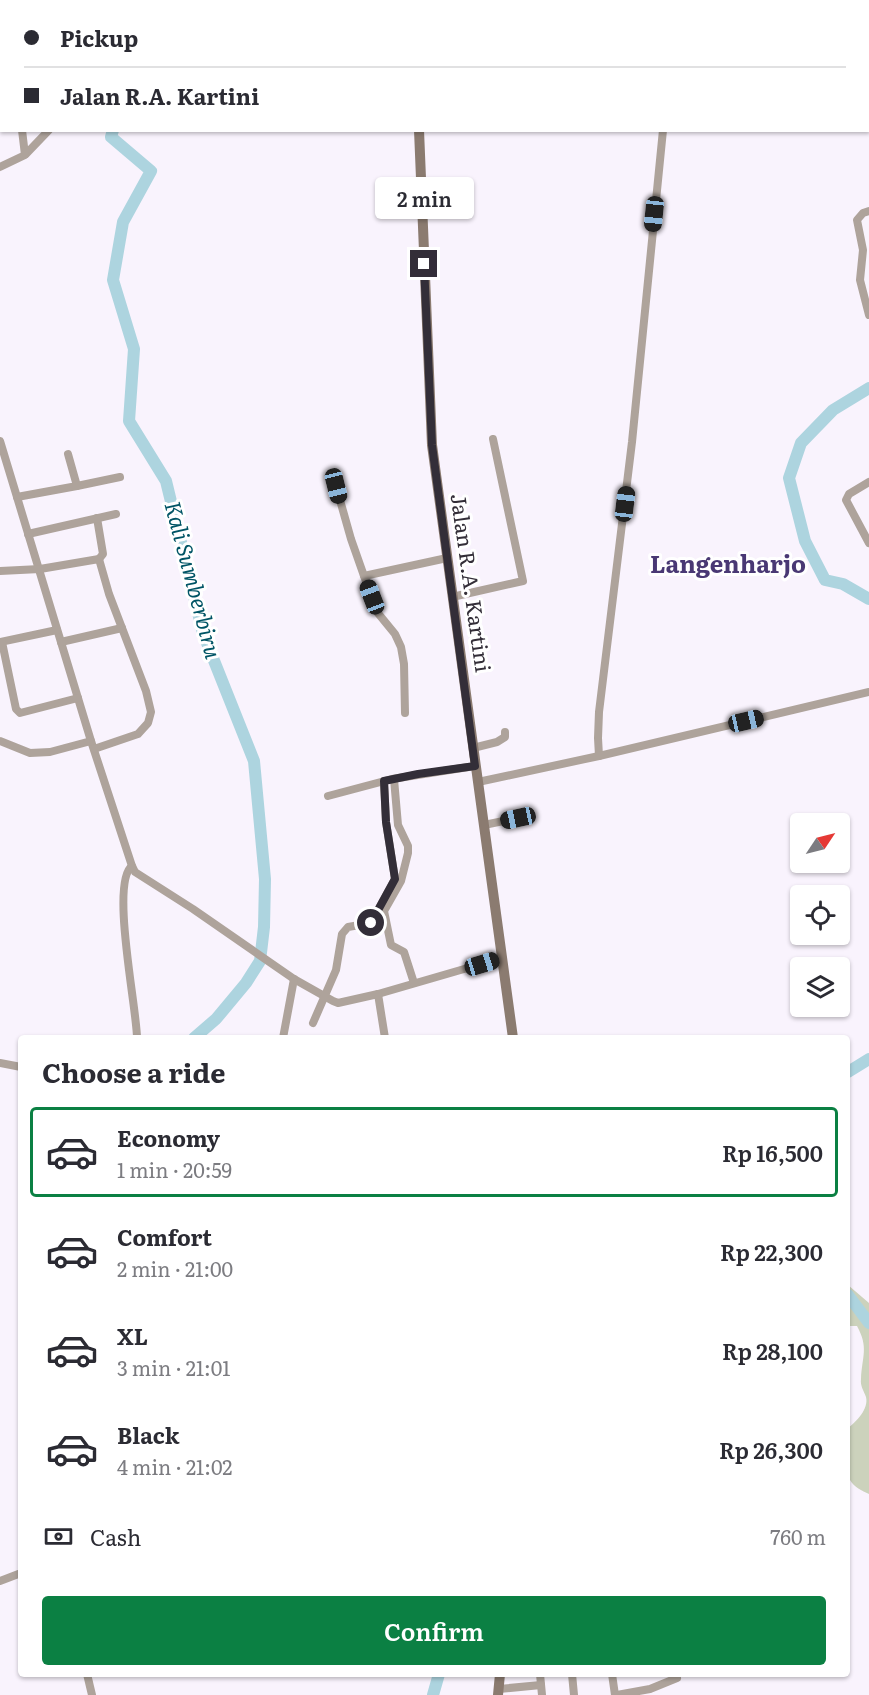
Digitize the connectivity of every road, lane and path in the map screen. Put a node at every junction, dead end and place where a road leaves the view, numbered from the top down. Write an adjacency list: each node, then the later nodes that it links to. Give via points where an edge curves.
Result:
1 (22, 132): 5 (street)
2 (48, 132): 5 (street)
3 (419, 132): 21 (main road, Jalan R.A. Kartini, via 432,445)
4 (663, 132): 39 (street, via 632,442 599,712)
5 (26, 154): 6 (street)
6 (0, 167)
7 (869, 211): 8 (street, via 857,220 863,250 860,280)
8 (869, 315)
9 (493, 439): 26 (street, via 524,581)
10 (0, 441): 16 (street)
11 (68, 454): 14 (street)
12 (120, 477): 14 (street)
13 (869, 482): 20 (street, via 846,500)
14 (77, 486): 16 (street)
15 (336, 486): 25 (street)
16 (17, 497): 19 (street)
17 (116, 514): 18 (street)
18 (97, 518): 19 (street); 22 (street, via 103,548)
19 (28, 534): 23 (street)
20 (869, 543)
21 (447, 558): 25 (street); 26 (main road, Jalan R.A. Kartini)
22 (99, 559): 23 (street); 27 (street)
23 (40, 569): 24 (street); 28 (street)
24 (0, 571)
25 (364, 576): 33 (street, via 377,612 400,647)
26 (452, 597): 37 (main road, Jalan R.A. Kartini)
27 (122, 628): 30 (street); 38 (street, via 150,705 150,716 138,734)
28 (57, 630): 29 (street); 30 (street)
29 (1, 642): 32 (street, via 20,713)
30 (61, 642): 32 (street)
31 (869, 692): 39 (street)
32 (78, 698): 36 (street)
33 (405, 713)
34 (505, 732): 37 (street, via 497,742)
35 (0, 741): 36 (street, via 30,753)
36 (91, 741): 38 (street)
37 (473, 748): 40 (main road, Jalan R.A. Kartini)
38 (94, 749): 46 (street)
39 (599, 756): 42 (street)
40 (475, 766): 41 (street); 42 (main road, Jalan R.A. Kartini)
41 (389, 780): 43 (street); 47 (street, via 386,822); 47 (street, via 398,825 408,846)
42 (478, 782): 45 (main road, Jalan R.A. Kartini)
43 (328, 796)
44 (518, 818): 45 (street)
45 (484, 825): 48 (main road, Jalan R.A. Kartini)
46 (132, 866): 49 (street, via 135,872); 54 (street, via 126,873 123,908)
47 (398, 880): 50 (street, via 384,911 391,945 404,952); 52 (street, via 371,923 348,927 342,934)
48 (502, 958): 50 (street); 57 (main road, Jalan R.A. Kartini)
49 (294, 980): 52 (street); 55 (street)
50 (414, 984): 51 (street)
51 (378, 994): 52 (street, via 338,1003); 56 (street)
52 (326, 998): 53 (street)
53 (313, 1023)
54 (137, 1035)
55 (284, 1035)
56 (385, 1035)
57 (513, 1035)
58 (0, 1063): 59 (street)
59 (18, 1066)
60 (18, 1574): 61 (street)
61 (0, 1581)
62 (88, 1677): 70 (street)
63 (500, 1677): 69 (main road)
64 (540, 1677): 68 (street)
65 (572, 1677): 72 (street)
66 (613, 1677): 73 (street)
67 (676, 1678): 74 (street)
68 (541, 1685): 69 (street); 71 (street)
69 (498, 1692)
70 (92, 1695)
71 (542, 1695)
72 (574, 1695)
73 (616, 1695): 74 (street)
74 (626, 1695)

